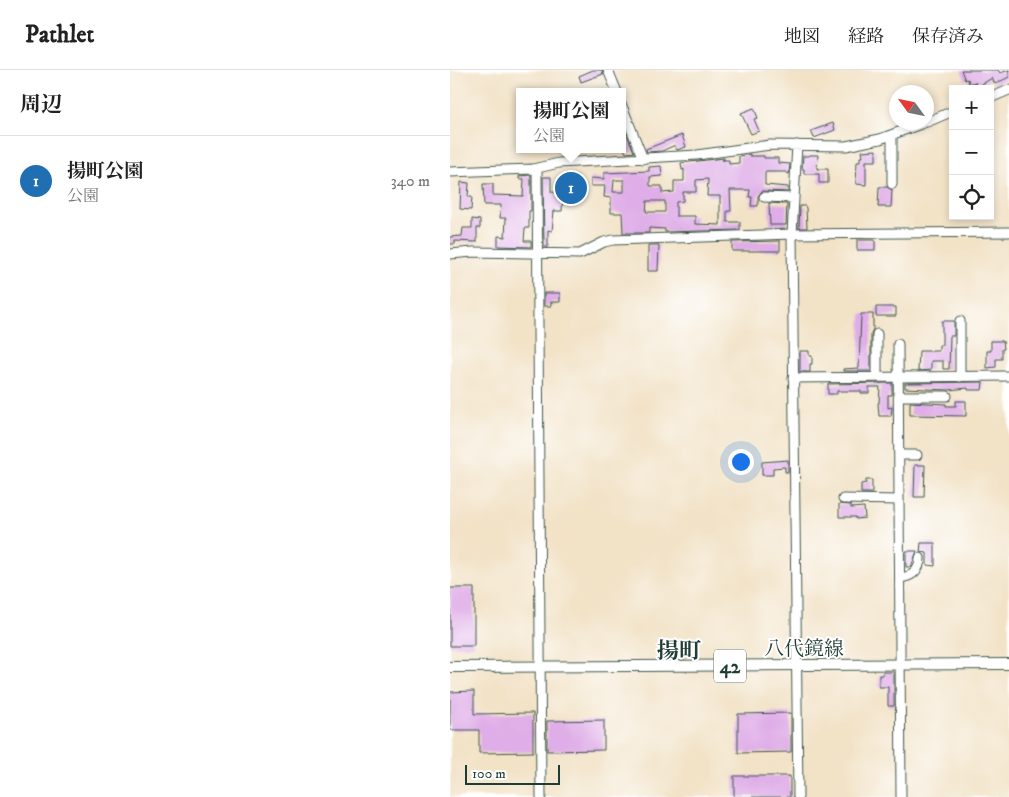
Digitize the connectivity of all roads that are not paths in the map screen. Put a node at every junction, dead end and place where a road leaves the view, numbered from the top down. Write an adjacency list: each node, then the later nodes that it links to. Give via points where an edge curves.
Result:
1 (608, 70): 2 (street)
2 (615, 88)
3 (1009, 90): 4 (street)
4 (994, 96)
5 (949, 113): 7 (street)
6 (626, 116): 11 (street)
7 (934, 119)
8 (905, 130): 9 (street)
9 (892, 135): 10 (street, via 846,146); 14 (street)
10 (797, 145): 11 (street); 16 (street)
11 (643, 159): 12 (street, via 559,163)
12 (537, 168): 13 (street); 19 (street)
13 (450, 172)
14 (892, 184)
15 (764, 197): 16 (street)
16 (794, 198): 18 (street)
17 (1009, 232): 18 (street)
18 (792, 234): 19 (street, via 613,240 580,254); 28 (street)
19 (537, 253): 20 (street); 41 (street)
20 (450, 254)
21 (960, 321): 27 (street)
22 (877, 334): 25 (street)
23 (898, 344): 26 (street)
24 (1009, 376): 27 (street)
25 (877, 377): 26 (street); 28 (street)
26 (898, 377): 27 (street); 29 (street)
27 (960, 377)
28 (794, 378): 39 (street)
29 (899, 396): 30 (street); 31 (street)
30 (947, 396)
31 (899, 455): 32 (street); 34 (street)
32 (917, 455)
33 (843, 499): 34 (street)
34 (899, 500): 36 (street)
35 (920, 558): 36 (street, via 918,570)
36 (900, 578): 38 (street)
37 (1009, 664): 38 (main road, 八代鏡線 / 42)
38 (900, 665): 39 (main road, 八代鏡線 / 42); 44 (street)
39 (797, 666): 41 (main road, 八代鏡線 / 42); 43 (street)
40 (450, 667): 41 (main road, 八代鏡線 / 42)
41 (540, 667): 42 (street)
42 (542, 797)
43 (798, 797)
44 (902, 797)

